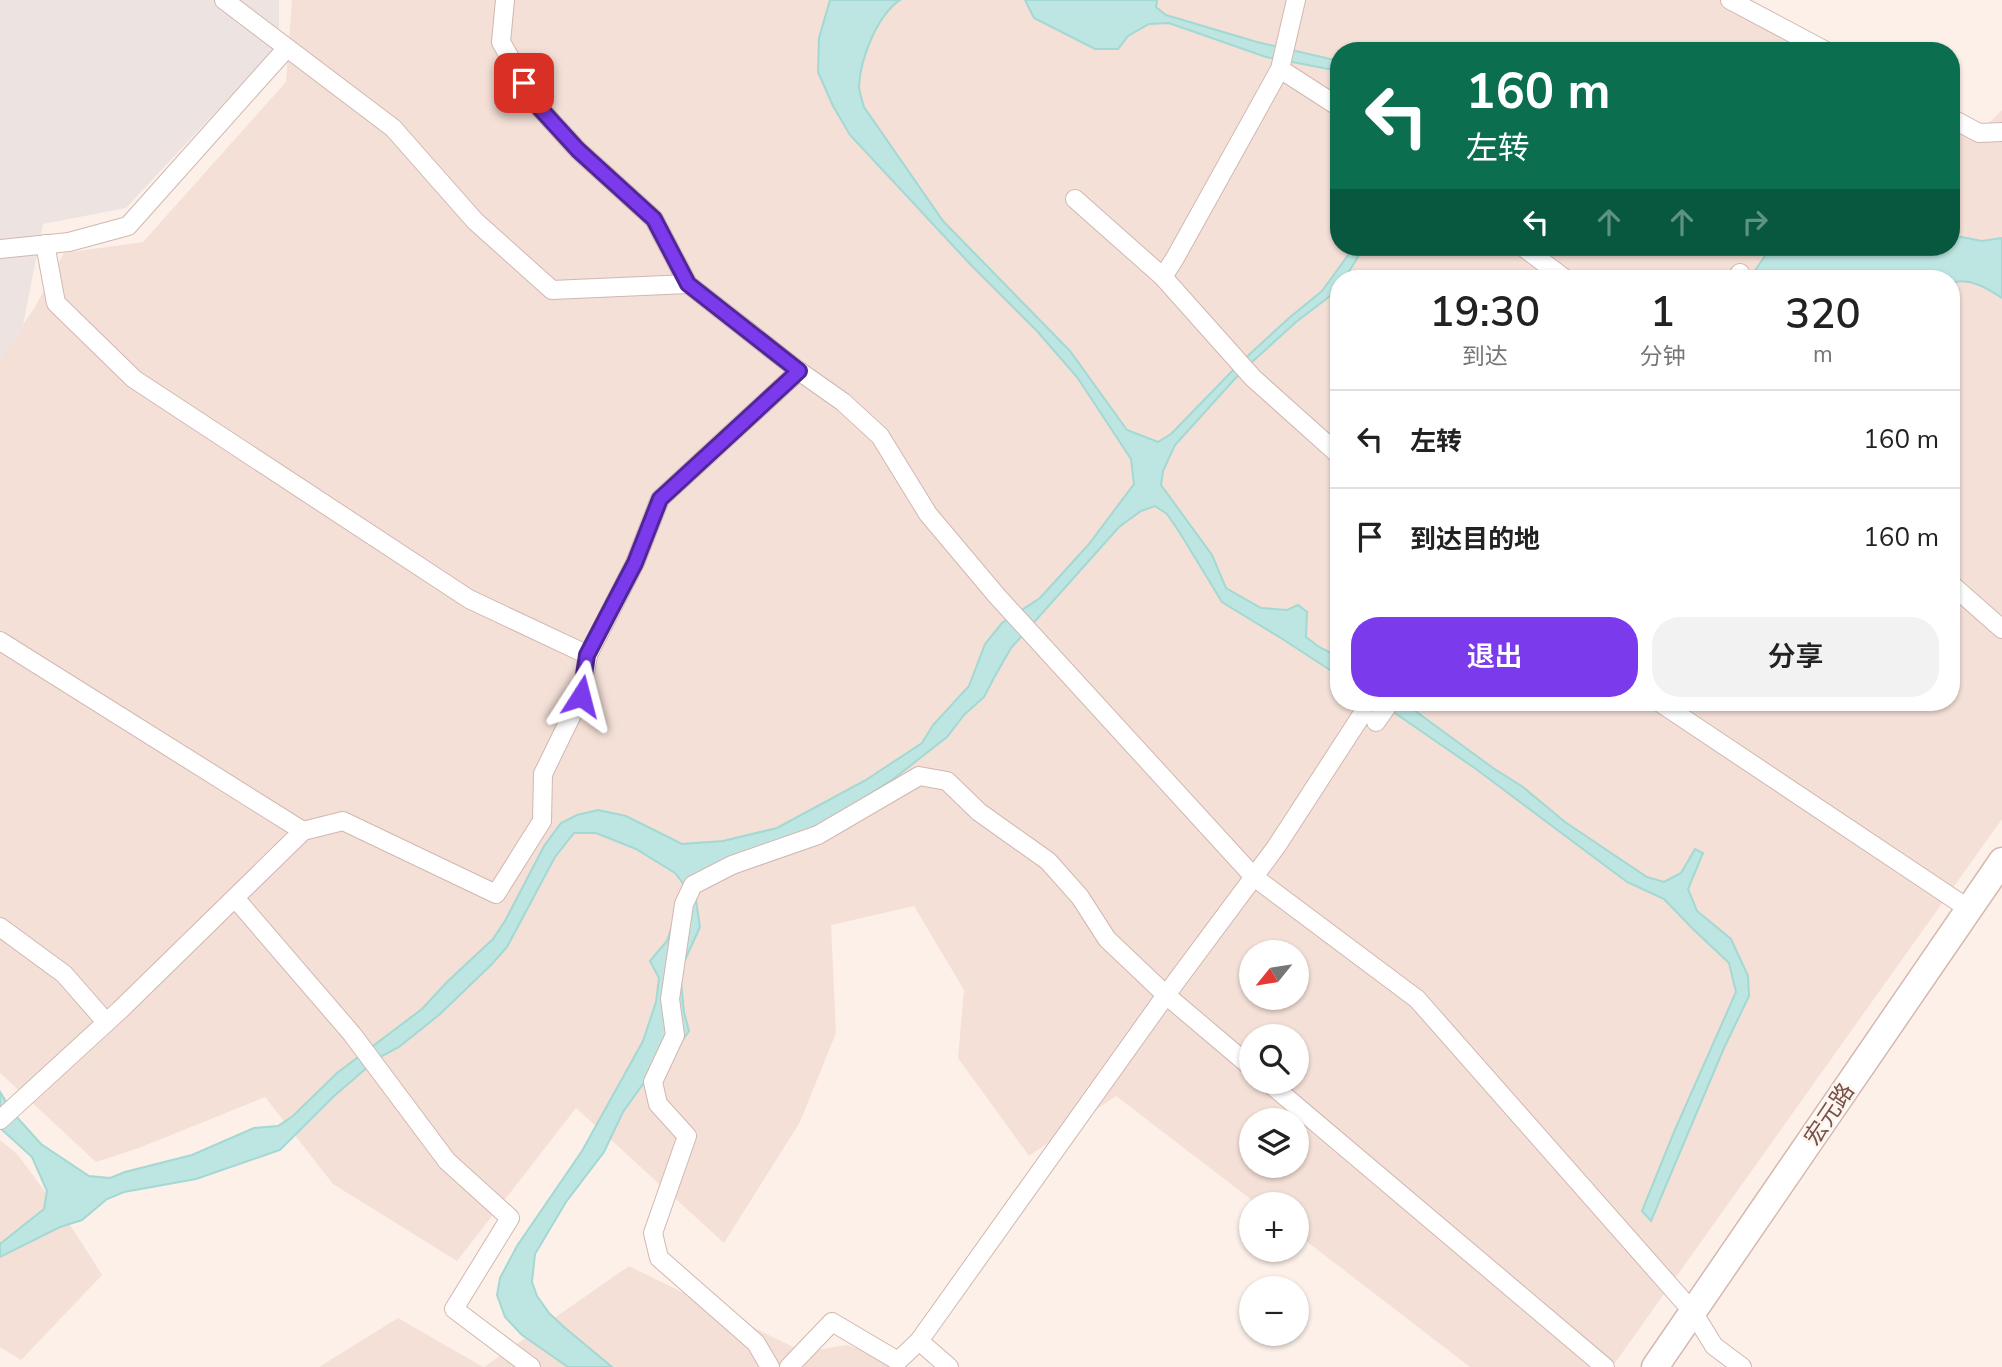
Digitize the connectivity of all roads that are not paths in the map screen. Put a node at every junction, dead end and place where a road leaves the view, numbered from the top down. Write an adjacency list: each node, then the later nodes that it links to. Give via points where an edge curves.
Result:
1 (223, 0): 6 (street)
2 (505, 0): 17 (street, via 501,42 536,104 578,150 654,219)
3 (1296, 0): 7 (street)
4 (1730, 0): 5 (street)
5 (1809, 42)
6 (286, 49): 12 (street, via 128,226); 17 (street, via 393,128 475,221 552,290)
7 (1280, 69): 8 (street); 16 (street)
8 (1330, 101)
9 (1960, 123): 10 (street, via 1979,133)
10 (2002, 132)
11 (1075, 199): 16 (street)
12 (45, 244): 13 (street); 23 (street, via 55,303 134,379 470,599)
13 (0, 249)
14 (1535, 256): 15 (street)
15 (1553, 270)
16 (1163, 277): 19 (street, via 1252,378)
17 (688, 284): 18 (street)
18 (799, 371): 23 (street, via 660,499 635,563); 28 (street, via 880,436 928,514 997,596)
19 (1330, 447)
20 (1960, 592): 21 (street)
21 (2002, 629)
22 (0, 641): 26 (street)
23 (587, 655): 26 (street, via 581,696 543,774 542,821 496,894 343,821)
24 (1379, 711): 28 (street)
25 (1672, 711): 30 (street)
26 (303, 831): 29 (street)
27 (2002, 861): 30 (street, 宏元路)
28 (1254, 877): 32 (street); 37 (street, via 1417,999)
29 (235, 898): 33 (street); 39 (street, via 352,1034 447,1161 510,1218 454,1309)
30 (1969, 909): 37 (street, 宏元路)
31 (0, 927): 33 (street, via 64,974)
32 (1166, 995): 34 (street); 38 (street); 40 (street, via 1107,939 1080,897 1048,861 979,812 947,782 919,776 818,835 732,865 693,885 684,904 670,999 676,1035 653,1082 658,1104 687,1136 653,1233 659,1258 756,1343)
33 (106, 1022): 36 (street)
34 (1239, 1057)
35 (1282, 1094): 43 (street)
36 (0, 1120)
37 (1693, 1312): 44 (street, 宏元路); 45 (street, via 1714,1346)
38 (919, 1341): 41 (street, via 898,1361 832,1322); 42 (street)
39 (531, 1367)
40 (770, 1367)
41 (789, 1367)
42 (949, 1367)
43 (1605, 1367)
44 (1655, 1367)
45 (1742, 1367)

